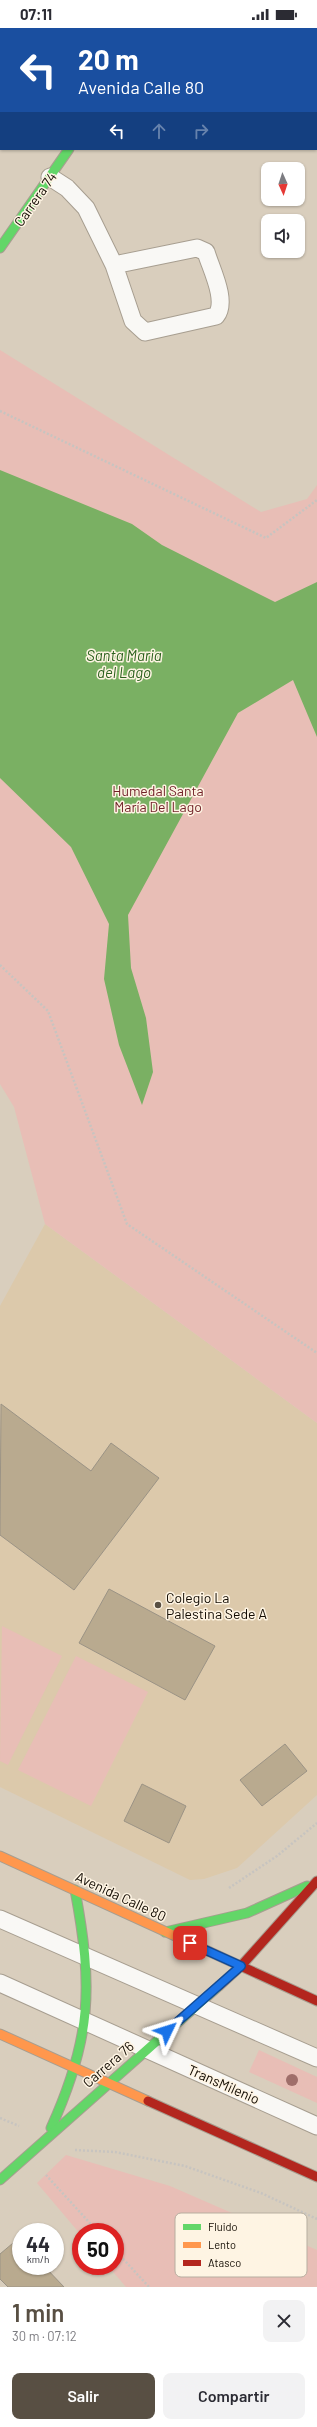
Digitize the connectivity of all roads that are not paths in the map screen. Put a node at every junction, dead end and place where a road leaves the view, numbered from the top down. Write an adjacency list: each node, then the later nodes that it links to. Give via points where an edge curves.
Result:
1 (68, 150): 2 (main road, Carrera 74)
2 (50, 177): 3 (main road, Carrera 74); 4 (lane, via 67,188 86,208)
3 (0, 248)
4 (114, 265): 4 (lane, via 133,321 145,332 216,316 220,311 220,298 206,252 197,248)
5 (0, 1856): 7 (main road, Avenida Calle 80)
6 (317, 1881): 9 (main road, Carrera 76, via 247,1913); 11 (main road, Carrera 76)
7 (75, 1890): 9 (main road, Avenida Calle 80); 10 (main road)
8 (0, 1919): 10 (lane)
9 (165, 1932): 11 (main road, Avenida Calle 80)
10 (87, 1958): 14 (lane); 15 (main road)
11 (241, 1966): 13 (main road, Avenida Calle 80); 14 (main road, Carrera 76)
12 (0, 1983): 15 (lane, TransMilenio)
13 (317, 2001)
14 (197, 2005): 17 (main road, Carrera 76); 18 (lane)
15 (86, 2021): 17 (lane, TransMilenio); 19 (main road)
16 (0, 2034): 19 (main road)
17 (147, 2049): 20 (main road, Carrera 76); 21 (lane, TransMilenio)
18 (317, 2058)
19 (76, 2068): 20 (main road); 22 (main road, via 66,2097)
20 (109, 2082): 22 (main road, Carrera 76); 23 (main road)
21 (317, 2126)
22 (46, 2138): 24 (main road, Carrera 76)
23 (317, 2178)
24 (0, 2180)

